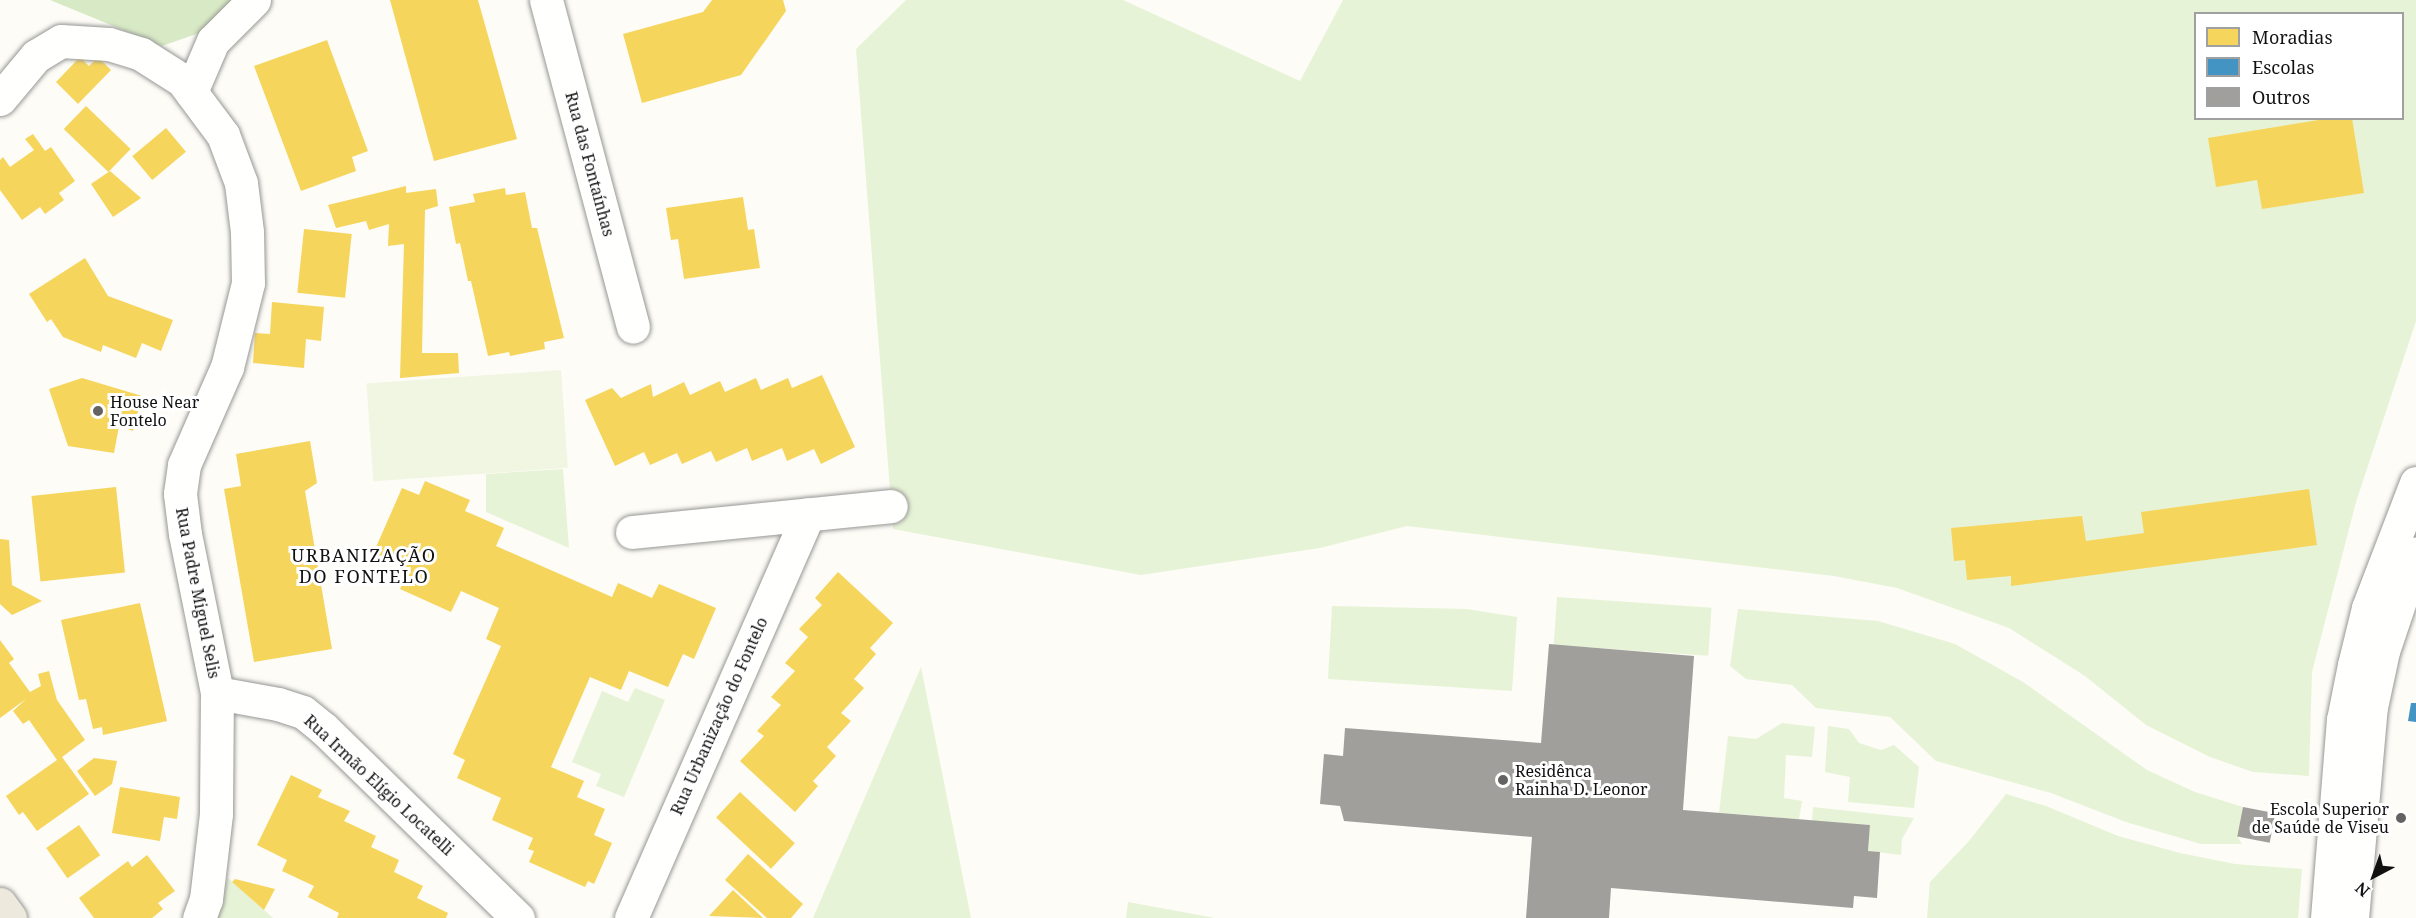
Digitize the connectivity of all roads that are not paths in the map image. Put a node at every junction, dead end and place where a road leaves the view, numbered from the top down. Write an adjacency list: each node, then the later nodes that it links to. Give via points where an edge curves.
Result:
1 (254, 0): 3 (street, via 213,41)
2 (554, 5): 5 (street, Rua das Fontaínhas)
3 (190, 92): 4 (street, Rua Padre Miguel Selis, via 175,75 141,54 109,44 61,41 36,56); 11 (street, Rua Padre Miguel Selis, via 223,135 241,183 247,232 248,283 239,326 228,367 184,465 180,494 184,534)
4 (0, 99)
5 (633, 327)
6 (2416, 483): 17 (street, via 2368,608 2354,665 2343,720)
7 (891, 506): 8 (street)
8 (808, 514): 9 (street); 16 (street, Rua Urbanização do Fontelo)
9 (632, 532)
10 (2416, 553): 18 (street, via 2383,651 2371,707)
11 (217, 693): 14 (street, Rua Padre Miguel Selis, via 216,814 206,899); 15 (street, Rua Irmão Elígio Locatelli, via 303,712)
12 (0, 904): 13 (main road)
13 (10, 918)
14 (199, 918)
15 (518, 918)
16 (631, 918)
17 (2327, 918)
18 (2352, 918)

